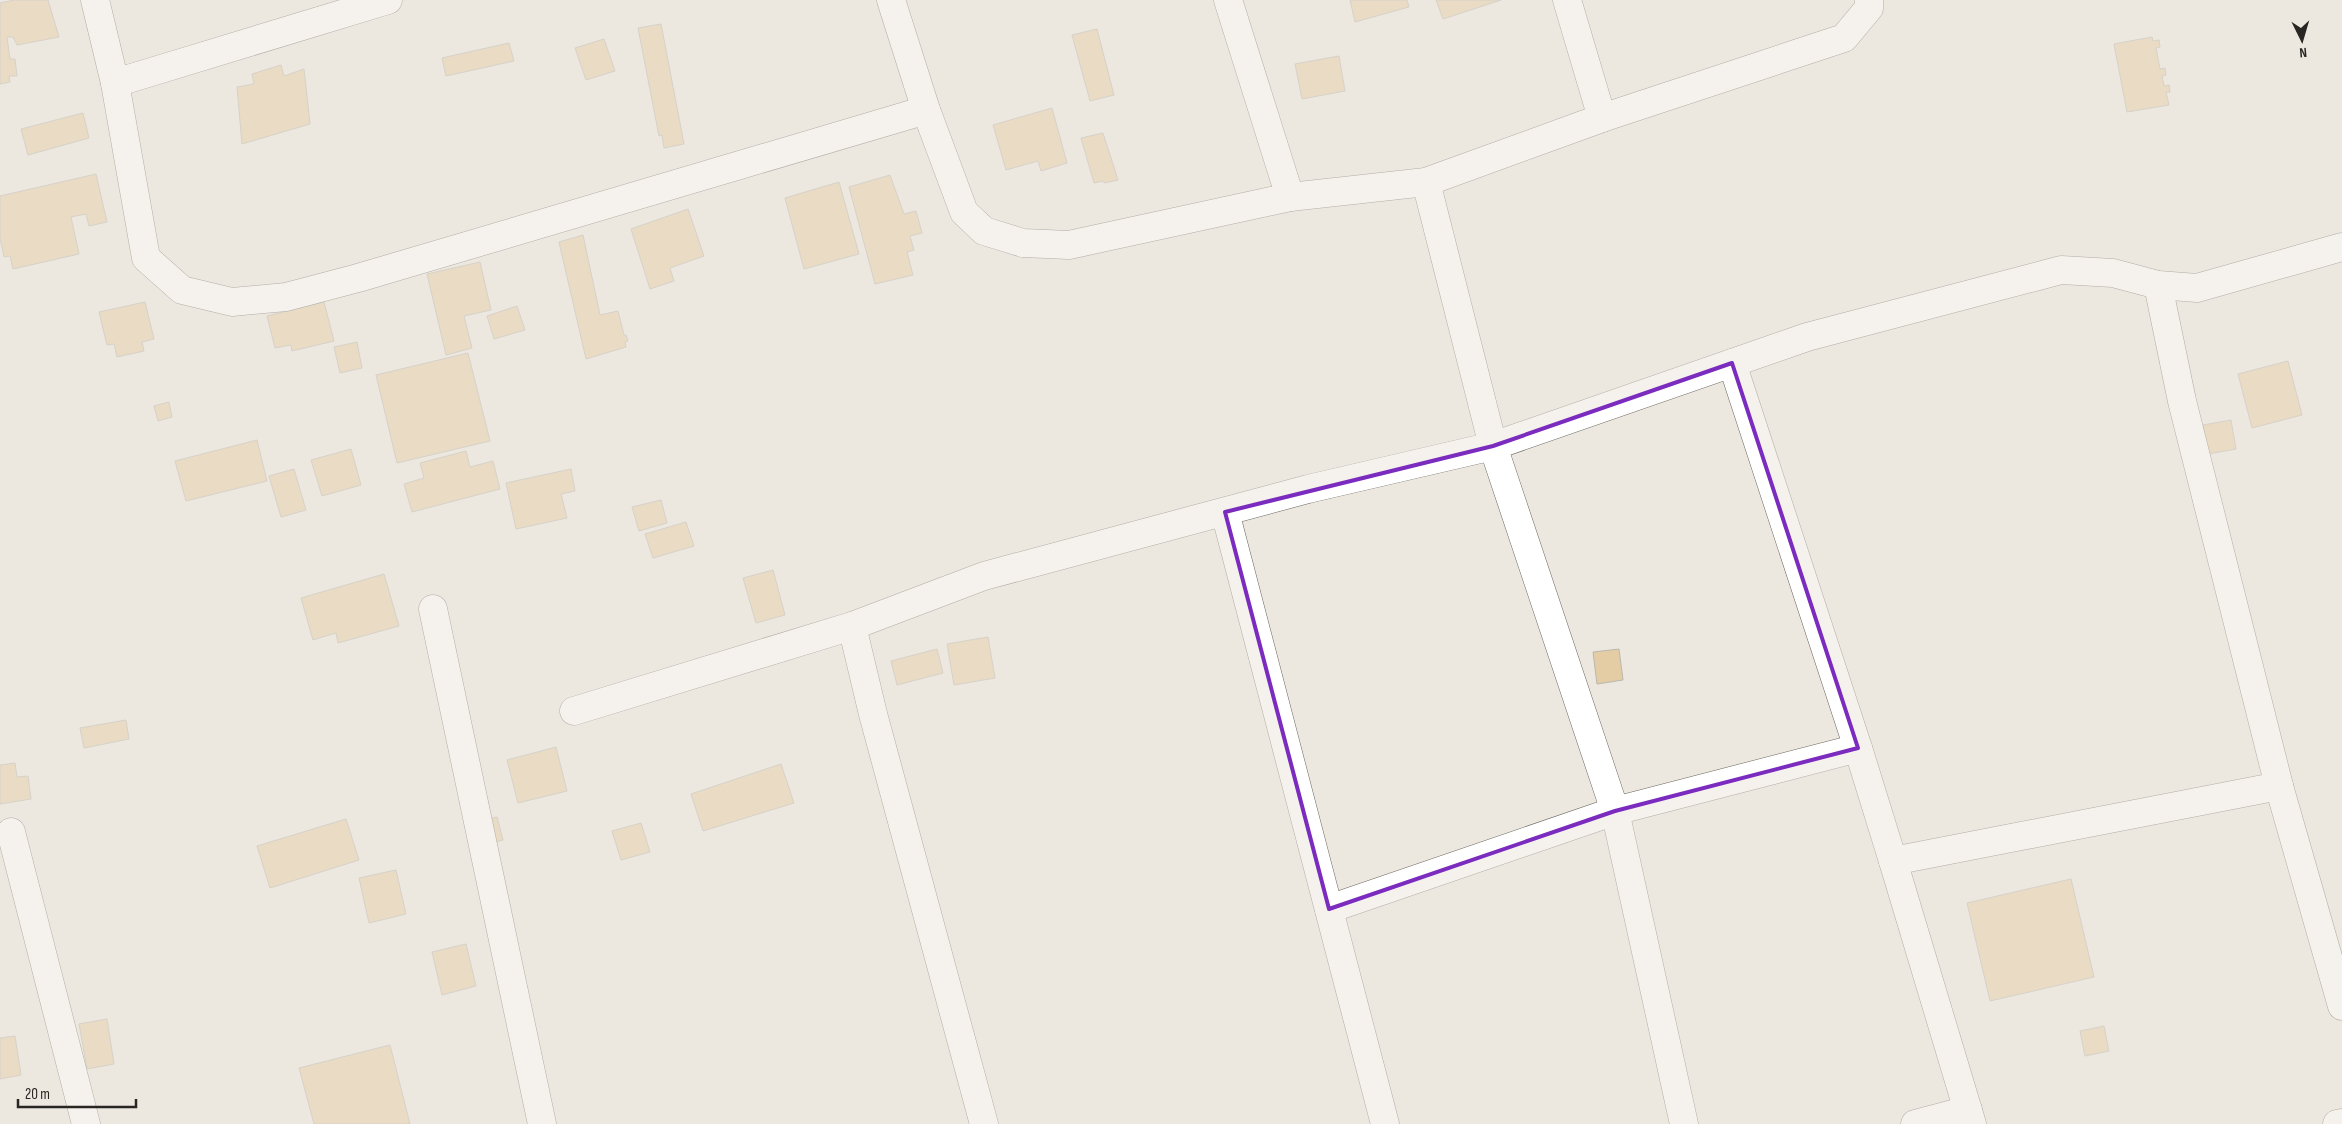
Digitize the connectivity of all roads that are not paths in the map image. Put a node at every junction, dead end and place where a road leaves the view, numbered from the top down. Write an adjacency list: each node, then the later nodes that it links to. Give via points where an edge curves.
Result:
1 (96, 0): 7 (street)
2 (388, 0): 7 (street)
3 (891, 0): 8 (street)
4 (1228, 0): 11 (street)
5 (1567, 0): 9 (street)
6 (1869, 0): 9 (street, via 1869,8 1844,38)
7 (115, 83): 8 (street, via 146,258 182,290 232,302 286,297 349,280)
8 (926, 110): 11 (street, via 964,212 984,230 1023,243 1069,245)
9 (1602, 118): 10 (street)
10 (1426, 182): 11 (street); 15 (street)
11 (1290, 196)
12 (2342, 247): 13 (street, via 2197,288)
13 (2158, 285): 14 (street, via 2113,273 2061,270 1807,337); 21 (street, via 2182,401)
14 (1732, 363): 15 (street); 20 (street)
15 (1493, 446): 16 (street); 22 (street)
16 (1225, 512): 18 (street, via 984,576); 25 (street)
17 (433, 609): 30 (street)
18 (852, 626): 19 (street); 31 (street)
19 (574, 711)
20 (1858, 748): 22 (street); 24 (street)
21 (2279, 786): 24 (street); 26 (street)
22 (1615, 811): 25 (street); 33 (street)
23 (11, 832): 29 (street)
24 (1893, 861): 27 (street)
25 (1329, 908): 32 (street)
26 (2342, 1006)
27 (1970, 1117): 34 (street)
28 (2342, 1123): 35 (street)
29 (86, 1124)
30 (542, 1124)
31 (984, 1124)
32 (1385, 1124)
33 (1684, 1124)
34 (1915, 1124)
35 (2338, 1124)

